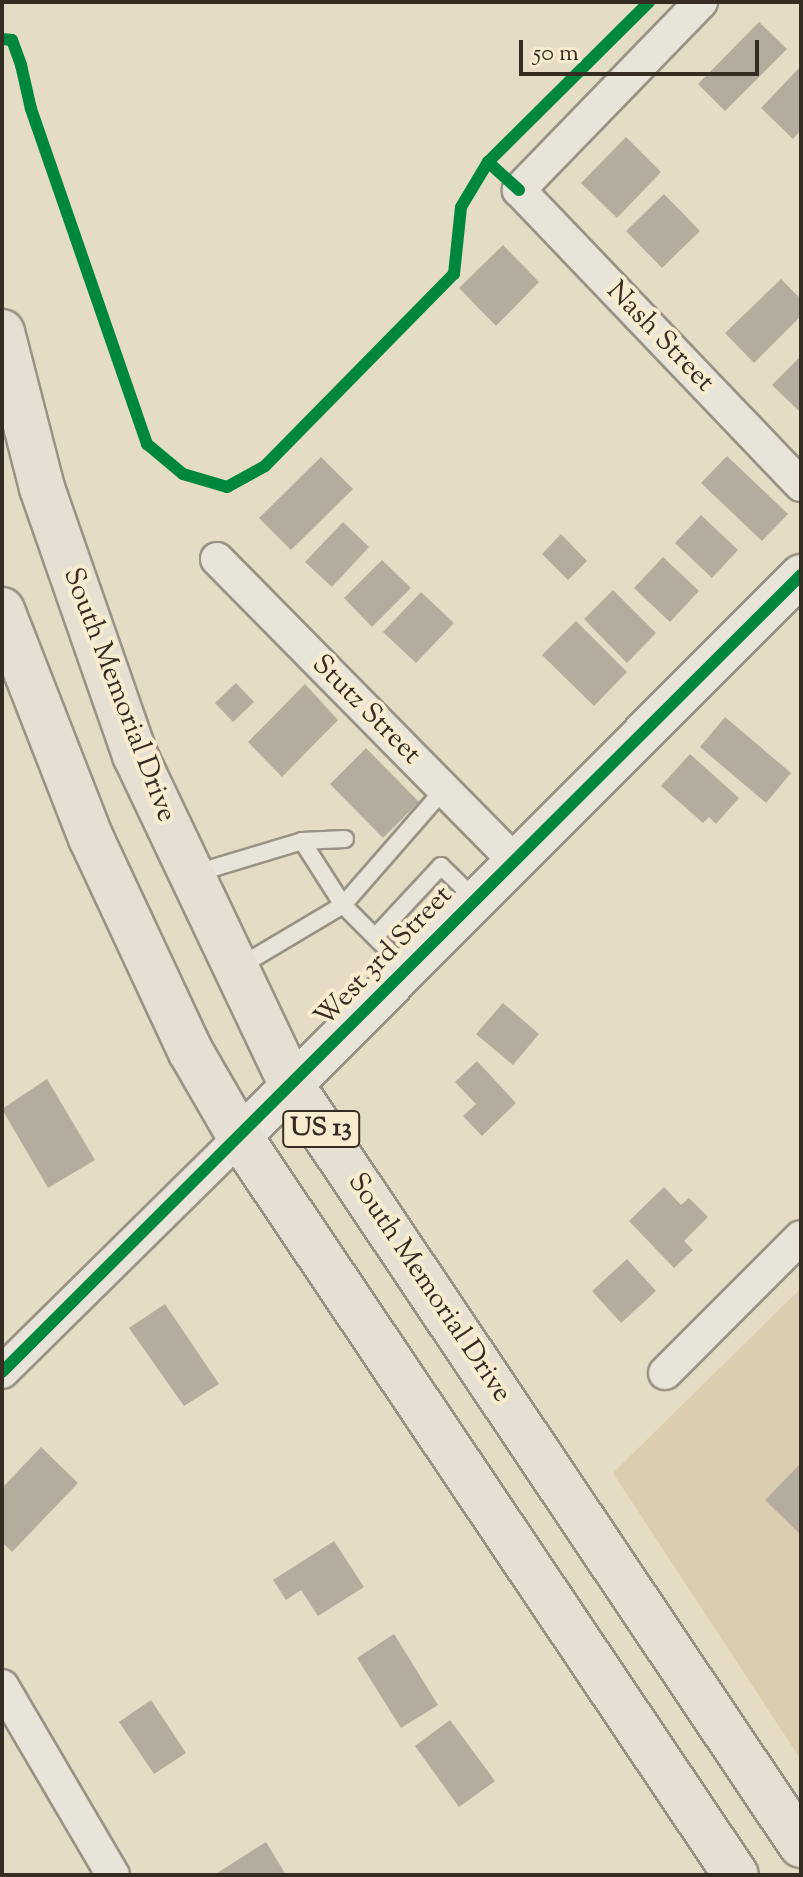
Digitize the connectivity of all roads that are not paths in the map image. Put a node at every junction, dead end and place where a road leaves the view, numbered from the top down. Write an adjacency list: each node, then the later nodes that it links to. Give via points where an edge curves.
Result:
1 (701, 2): 3 (street, Nash Street, via 519,190)
2 (2, 332): 11 (main road, South Memorial Drive / US 13, via 42,488 94,641 135,755)
3 (801, 485)
4 (217, 559): 7 (street, Stutz Street)
5 (801, 575): 10 (street, West 3rd Street)
6 (2, 610): 18 (main road, US 13, via 91,838 191,1052)
7 (445, 788): 10 (street, Stutz Street); 13 (lane, via 367,863)
8 (345, 839): 9 (lane)
9 (302, 841): 11 (lane); 13 (lane)
10 (515, 861): 12 (street, West 3rd Street)
11 (191, 874): 16 (main road, South Memorial Drive / US 13)
12 (475, 899): 14 (lane, via 441,866); 15 (street, West 3rd Street)
13 (343, 905): 14 (lane); 16 (lane)
14 (375, 937): 15 (lane)
15 (407, 969): 17 (street, West 3rd Street)
16 (235, 970): 17 (main road, South Memorial Drive / US 13)
17 (292, 1086): 18 (street, West 3rd Street); 23 (main road, South Memorial Drive / US 13)
18 (240, 1137): 20 (street, West 3rd Street); 25 (main road, US 13)
19 (801, 1237): 21 (street)
20 (2, 1372)
21 (665, 1373)
22 (2, 1686): 24 (street)
23 (801, 1845)
24 (113, 1875)
25 (736, 1875)

